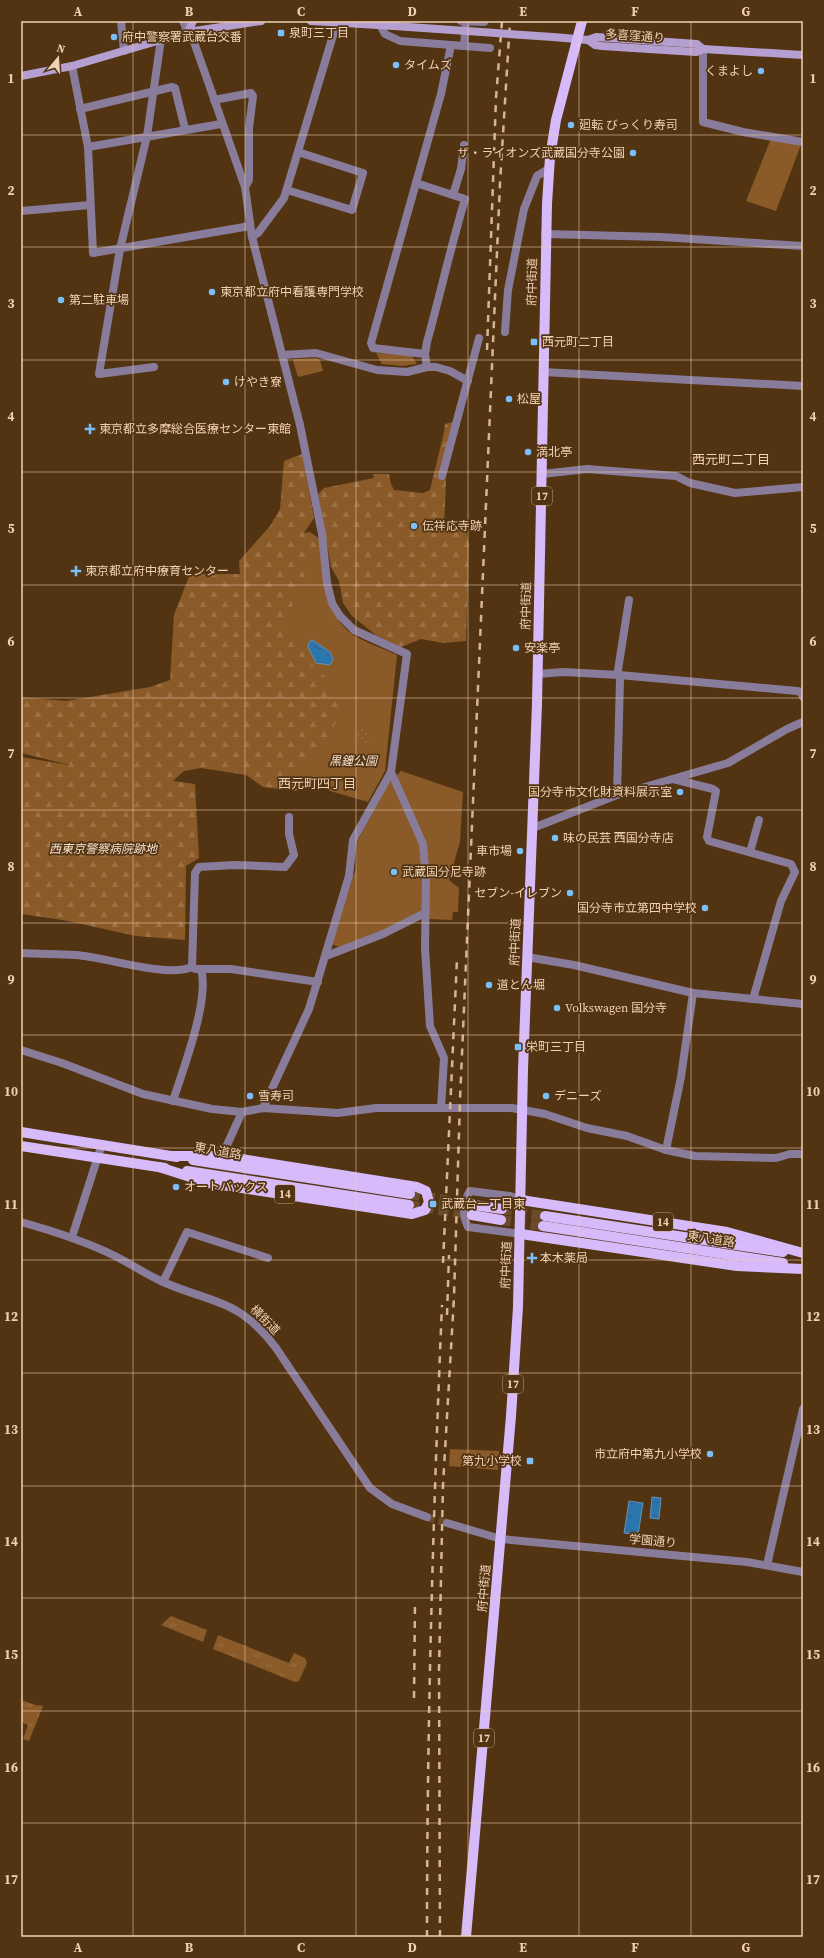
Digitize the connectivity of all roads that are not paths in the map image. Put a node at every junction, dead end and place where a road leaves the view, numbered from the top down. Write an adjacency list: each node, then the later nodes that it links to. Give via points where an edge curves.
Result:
1 (121, 21): 19 (street)
2 (183, 21): 12 (street)
3 (193, 21): 12 (main road)
4 (260, 21): 12 (main road)
5 (311, 21): 9 (main road)
6 (460, 21): 7 (street)
7 (466, 21): 10 (street); 16 (street)
8 (582, 21): 14 (main road, 府中街道 / 17)
9 (337, 22): 11 (main road); 32 (street)
10 (484, 22)
11 (380, 23): 14 (main road, 多喜窪通り, bridge); 15 (street, via 385,34 400,41)
12 (188, 32): 13 (main road); 24 (street)
13 (162, 39): 19 (main road); 23 (street)
14 (577, 39): 18 (main road, 多喜窪通り, via 588,40 595,46 696,52); 33 (main road, 府中街道 / 17, via 556,120)
15 (451, 45): 16 (street); 34 (street, via 441,94)
16 (464, 46): 17 (street)
17 (490, 48)
18 (703, 49): 20 (main road, 多喜窪通り); 29 (street, via 702,122)
19 (124, 51): 21 (main road)
20 (803, 55)
21 (72, 66): 22 (main road); 25 (street)
22 (21, 76)
23 (154, 92): 25 (street); 27 (street, via 175,88); 28 (street)
24 (214, 100): 26 (street); 35 (street, via 251,93 253,96 249,128 249,180)
25 (80, 109): 31 (street)
26 (221, 124): 27 (street); 35 (street)
27 (185, 129): 28 (street)
28 (147, 136): 31 (street); 44 (street)
29 (803, 142)
30 (464, 145): 37 (street, via 461,169)
31 (88, 146): 38 (street)
32 (298, 152): 36 (street); 36 (street, via 363,173 352,210)
33 (550, 168): 41 (main road, 府中街道 / 17); 45 (street, via 537,176 524,208 508,290)
34 (416, 183): 37 (street); 47 (street, via 371,343 373,348)
35 (245, 187): 40 (street)
36 (287, 190): 42 (street, via 280,204)
37 (453, 195): 47 (street, via 465,199)
38 (90, 205): 39 (street); 44 (street, via 93,253)
39 (21, 211)
40 (250, 226): 42 (street); 44 (street)
41 (545, 234): 43 (street, via 661,237); 51 (main road, 府中街道 / 17)
42 (252, 237): 48 (street)
43 (803, 246)
44 (120, 249): 49 (street, via 99,374)
45 (505, 332)
46 (479, 338): 52 (street)
47 (425, 354): 50 (street)
48 (282, 355): 50 (street, via 316,353 377,370 406,372); 62 (street, via 300,426 322,534 327,583 332,603 340,616 354,630 407,654)
49 (154, 367)
50 (427, 367): 52 (street, via 436,366)
51 (543, 372): 53 (street); 54 (main road, 府中街道 / 17)
52 (468, 381): 55 (street)
53 (803, 386)
54 (542, 474): 56 (street, via 587,469 676,476 690,483 735,493); 58 (main road, 府中街道 / 17)
55 (442, 476)
56 (803, 487)
57 (629, 600): 59 (street)
58 (538, 674): 59 (street, via 563,672); 67 (main road, 府中街道 / 17)
59 (619, 675): 60 (street, via 790,690 801,692); 64 (street)
60 (803, 697)
61 (803, 722): 63 (street, via 728,763)
62 (391, 772): 69 (street, via 423,844); 71 (street, via 353,840 350,876)
63 (673, 779): 64 (street); 68 (street, via 716,791 707,837 710,841)
64 (617, 795): 67 (street)
65 (289, 818): 73 (street, via 289,834 294,855 285,867 199,867 195,873)
66 (759, 820): 68 (street)
67 (533, 828): 72 (main road, 府中街道 / 17)
68 (750, 852): 77 (street, via 791,864 795,872 781,901)
69 (425, 913): 71 (street, via 383,934); 82 (street, via 430,1026 444,1058)
70 (21, 953): 73 (street, via 78,955 159,969 186,970)
71 (326, 956): 75 (street)
72 (527, 957): 76 (street, via 574,965); 83 (main road, 府中街道 / 17)
73 (192, 967): 74 (street)
74 (201, 969): 75 (street, via 231,968); 80 (street, via 204,980 198,1020)
75 (318, 982): 81 (street, via 309,1009)
76 (693, 993): 77 (street); 88 (street, via 681,1077)
77 (753, 999): 78 (street)
78 (803, 1004)
79 (21, 1050): 80 (street, via 142,1094)
80 (173, 1101): 84 (street)
81 (263, 1108): 82 (street, via 338,1113 376,1108); 84 (street)
82 (441, 1108): 83 (street)
83 (524, 1109): 88 (street, via 587,1128 626,1136); 95 (main road, 府中街道 / 17)
84 (242, 1112): 91 (street)
85 (21, 1132): 86 (main road, 東八道路 / 14)
86 (102, 1144): 90 (main road, 東八道路 / 14); 92 (street)
87 (21, 1146): 92 (main road, 東八道路 / 14)
88 (666, 1150): 89 (street, via 695,1156 776,1158)
89 (803, 1154)
90 (171, 1156): 91 (main road, 14); 94 (main road, 東八道路 / 14)
91 (222, 1156): 93 (main road, 14, via 417,1187 426,1191 429,1202 425,1210 412,1214 209,1183)
92 (97, 1158): 93 (main road, 東八道路 / 14); 105 (street)
93 (158, 1167): 96 (main road, 東八道路 / 14)
94 (410, 1194)
95 (521, 1200): 104 (main road, 府中街道 / 17); 104 (street, via 510,1196 470,1191 465,1199 464,1218 468,1227); 106 (main road, 14, via 726,1232)
96 (409, 1205)
97 (473, 1205): 98 (main road)
98 (502, 1209)
99 (472, 1215): 101 (main road)
100 (545, 1216): 106 (main road, 東八道路 / 14)
101 (501, 1220)
102 (21, 1222): 105 (street, 横街道)
103 (543, 1226): 108 (main road, 東八道路 / 14)
104 (521, 1234): 108 (main road, 14, via 737,1266); 114 (main road, 府中街道 / 17, via 512,1416)
105 (72, 1237): 109 (street, 横街道)
106 (803, 1254)
107 (268, 1258): 109 (street, via 187,1232)
108 (803, 1268)
109 (163, 1282): 112 (street, 横街道, via 229,1305 255,1323 276,1348 370,1488 392,1504)
110 (803, 1409): 111 (street)
111 (799, 1439): 115 (street)
112 (427, 1517)
113 (447, 1523): 114 (street)
114 (501, 1539): 115 (street, 学園通り); 117 (main road, 府中街道 / 17)
115 (768, 1565): 116 (street, 学園通り)
116 (803, 1572)
117 (466, 1937)

